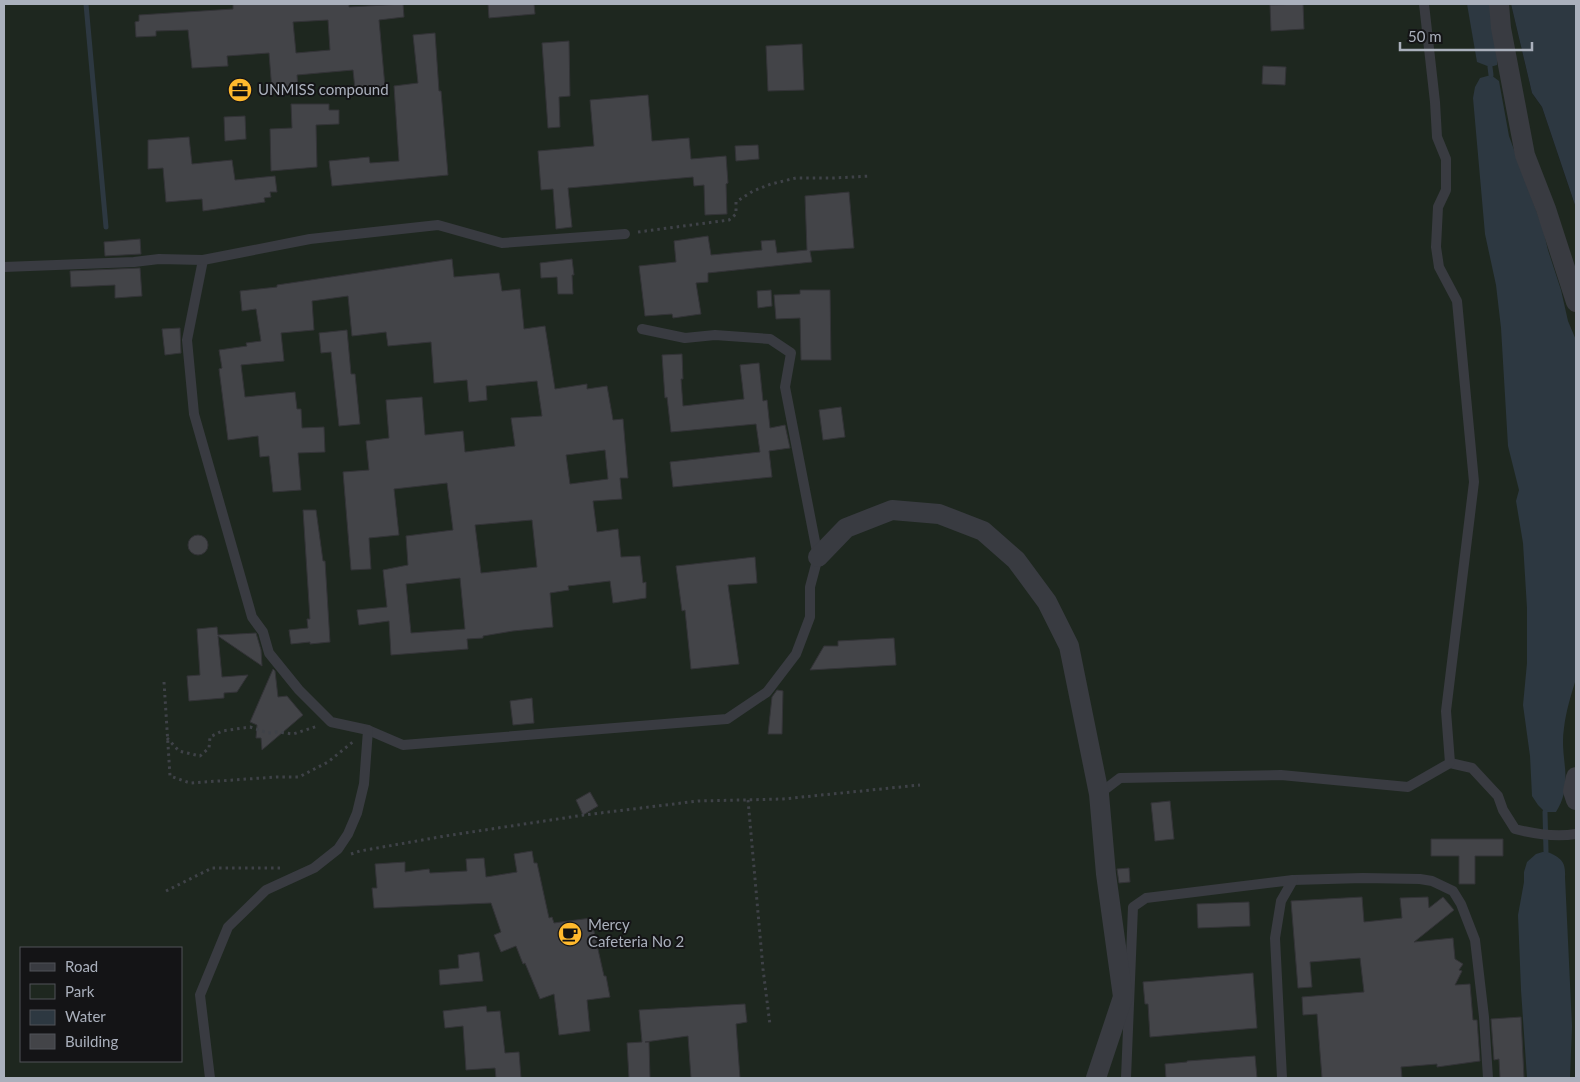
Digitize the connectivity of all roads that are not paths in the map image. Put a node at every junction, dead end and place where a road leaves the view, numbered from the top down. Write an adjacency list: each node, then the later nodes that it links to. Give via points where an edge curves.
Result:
1 (1424, 4): 10 (lane, via 1437,137 1446,159 1446,190 1438,207 1436,247 1439,267 1457,302 1474,482 1446,711)
2 (1499, 4): 6 (street, via 1525,155)
3 (625, 234): 4 (lane, via 502,243 438,225 310,239)
4 (203, 260): 5 (lane, via 159,259); 9 (lane, via 187,340 194,414 252,617 263,632 270,653 330,722)
5 (4, 267)
6 (1576, 302)
7 (642, 329): 8 (lane, via 685,338 714,335 770,340 791,353 785,387)
8 (818, 557): 9 (lane, via 810,587 810,617 796,654 767,692 727,719 403,745); 12 (street, via 846,528 892,510 939,514 983,531 1016,560 1047,602 1069,646)
9 (368, 730): 16 (lane, via 364,784 357,813 338,849 314,868 266,890 228,928 200,995)
10 (1450, 763): 12 (lane, via 1408,787 1281,775 1120,778); 14 (lane, via 1472,768 1498,796 1515,829)
11 (1576, 777): 13 (street, via 1573,791)
12 (1099, 794): 17 (street, via 1123,997)
13 (1576, 800)
14 (1572, 835)
15 (1293, 880): 18 (lane, via 1146,898 1133,907); 19 (lane, via 1281,901 1275,938); 20 (lane, via 1420,879 1453,890 1475,940)
16 (210, 1078)
17 (1096, 1078)
18 (1126, 1078)
19 (1282, 1078)
20 (1488, 1078)

